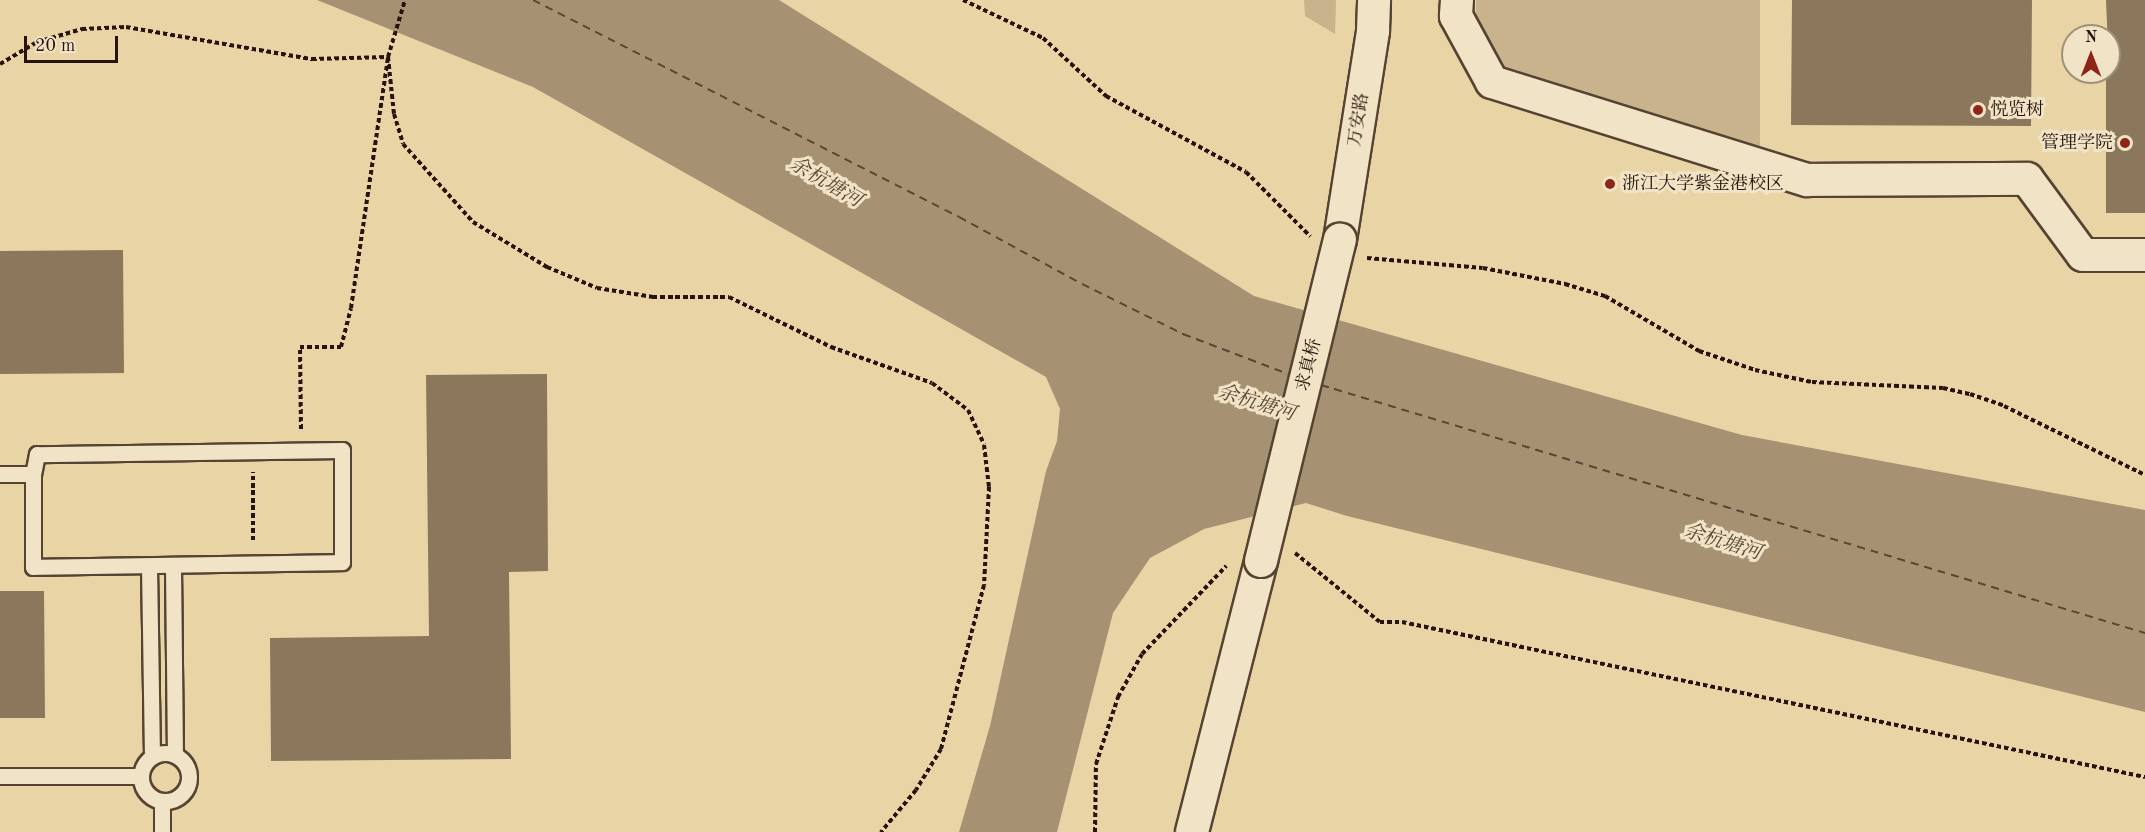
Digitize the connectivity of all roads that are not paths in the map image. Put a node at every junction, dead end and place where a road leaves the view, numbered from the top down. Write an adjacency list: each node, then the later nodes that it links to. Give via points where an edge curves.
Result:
1 (1374, 0): 3 (street, 万安路, via 1373,31)
2 (1457, 0): 4 (street, via 1456,16 1492,82 1807,180 2027,179 2083,255)
3 (1337, 245): 15 (street, 求真桥, bridge)
4 (2145, 255)
5 (0, 474): 6 (lane)
6 (33, 474): 7 (lane, via 33,567); 8 (lane, via 37,454 342,450 342,562)
7 (149, 566): 8 (lane); 10 (lane)
8 (173, 566): 9 (lane)
9 (175, 755): 10 (lane); 13 (lane, via 187,766 189,782 181,795)
10 (152, 756): 12 (lane)
11 (0, 776): 12 (lane)
12 (140, 776): 13 (lane, via 145,792)
13 (162, 801): 14 (lane)
14 (162, 832)
15 (1192, 832)

